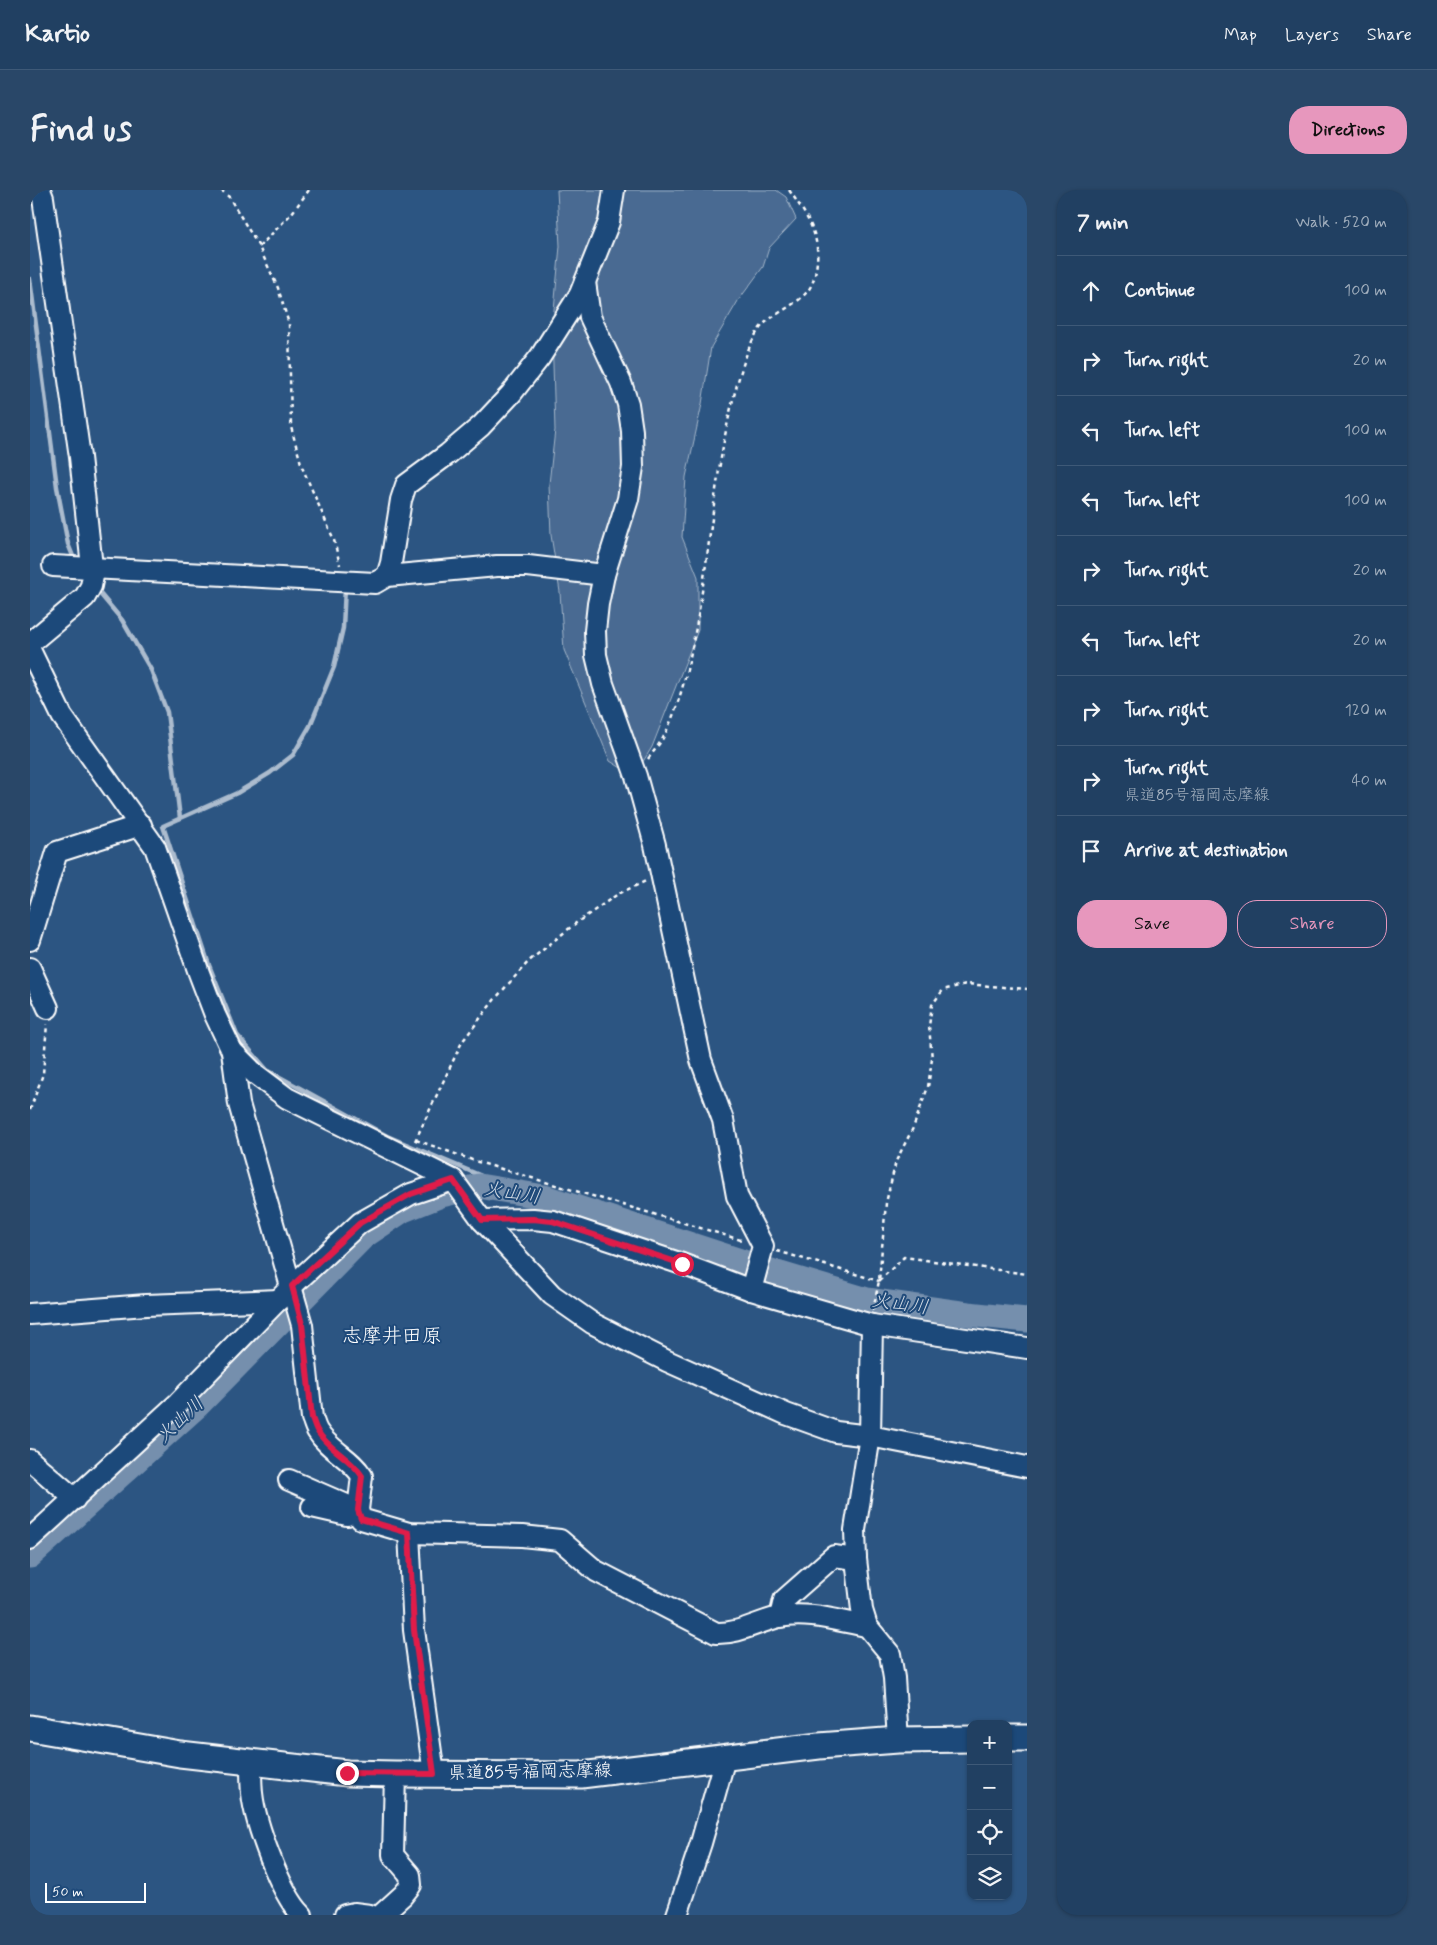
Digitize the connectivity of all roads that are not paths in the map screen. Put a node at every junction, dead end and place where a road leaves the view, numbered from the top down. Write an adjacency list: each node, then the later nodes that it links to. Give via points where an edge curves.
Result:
1 (40, 190): 5 (street, via 79,447)
2 (614, 190): 3 (street, via 609,222)
3 (584, 282): 6 (street, via 590,317 621,383 632,431 628,499); 7 (street, via 580,294 540,358 511,394 481,426 406,485)
4 (53, 566): 5 (street)
5 (93, 568): 7 (street, via 375,583); 8 (street, via 91,586 85,596)
6 (604, 575): 7 (street, via 528,566 497,566); 17 (street, via 595,631 596,655 636,776 662,874 701,1060 723,1120 737,1196 762,1250)
7 (387, 576)
8 (30, 643)
9 (30, 650): 10 (street, via 62,716)
10 (141, 825): 11 (street, via 57,852); 14 (street, via 155,847 199,973)
11 (30, 940)
12 (30, 968): 13 (street)
13 (48, 1008)
14 (232, 1051): 15 (street, via 254,1074 287,1098); 18 (street, via 239,1104)
15 (453, 1180): 16 (street); 18 (street, via 411,1194 360,1223)
16 (482, 1220): 17 (street, via 552,1221); 22 (street, via 552,1295 592,1324 786,1414 836,1432)
17 (753, 1286): 20 (street)
18 (286, 1293): 19 (street); 26 (street, via 178,1403); 28 (street, via 302,1324 312,1418 317,1432 358,1468 362,1476)
19 (30, 1314)
20 (872, 1321): 21 (street); 22 (street)
21 (1027, 1348)
22 (870, 1436): 24 (street); 31 (street, via 855,1530)
23 (30, 1460): 26 (street)
24 (1027, 1467)
25 (289, 1480): 28 (street)
26 (75, 1499): 30 (street)
27 (312, 1507): 28 (street)
28 (359, 1515): 29 (street)
29 (409, 1533): 32 (street, via 560,1540 596,1571 716,1633 727,1633); 42 (street, via 414,1630)
30 (30, 1539)
31 (856, 1559): 32 (street, via 834,1556 784,1600); 33 (street)
32 (780, 1617): 33 (street, via 807,1615)
33 (867, 1626): 38 (street, via 890,1654)
34 (30, 1728): 40 (main road, 県道85号福岡志摩線, via 180,1754)
35 (1012, 1738): 36 (main road)
36 (1027, 1738)
37 (967, 1739): 38 (main road, 県道85号福岡志摩線)
38 (898, 1740): 39 (main road, 県道85号福岡志摩線)
39 (725, 1758): 42 (main road, 県道85号福岡志摩線, via 580,1775); 47 (street)
40 (251, 1762): 41 (main road, 県道85号福岡志摩線, via 347,1773); 43 (street, via 252,1795 264,1840 281,1884)
41 (395, 1774): 42 (main road, 県道85号福岡志摩線); 46 (street, via 393,1854 410,1875 411,1885)
42 (434, 1774)
43 (302, 1915)
44 (345, 1915): 45 (street)
45 (370, 1915)
46 (381, 1915)
47 (677, 1915)

